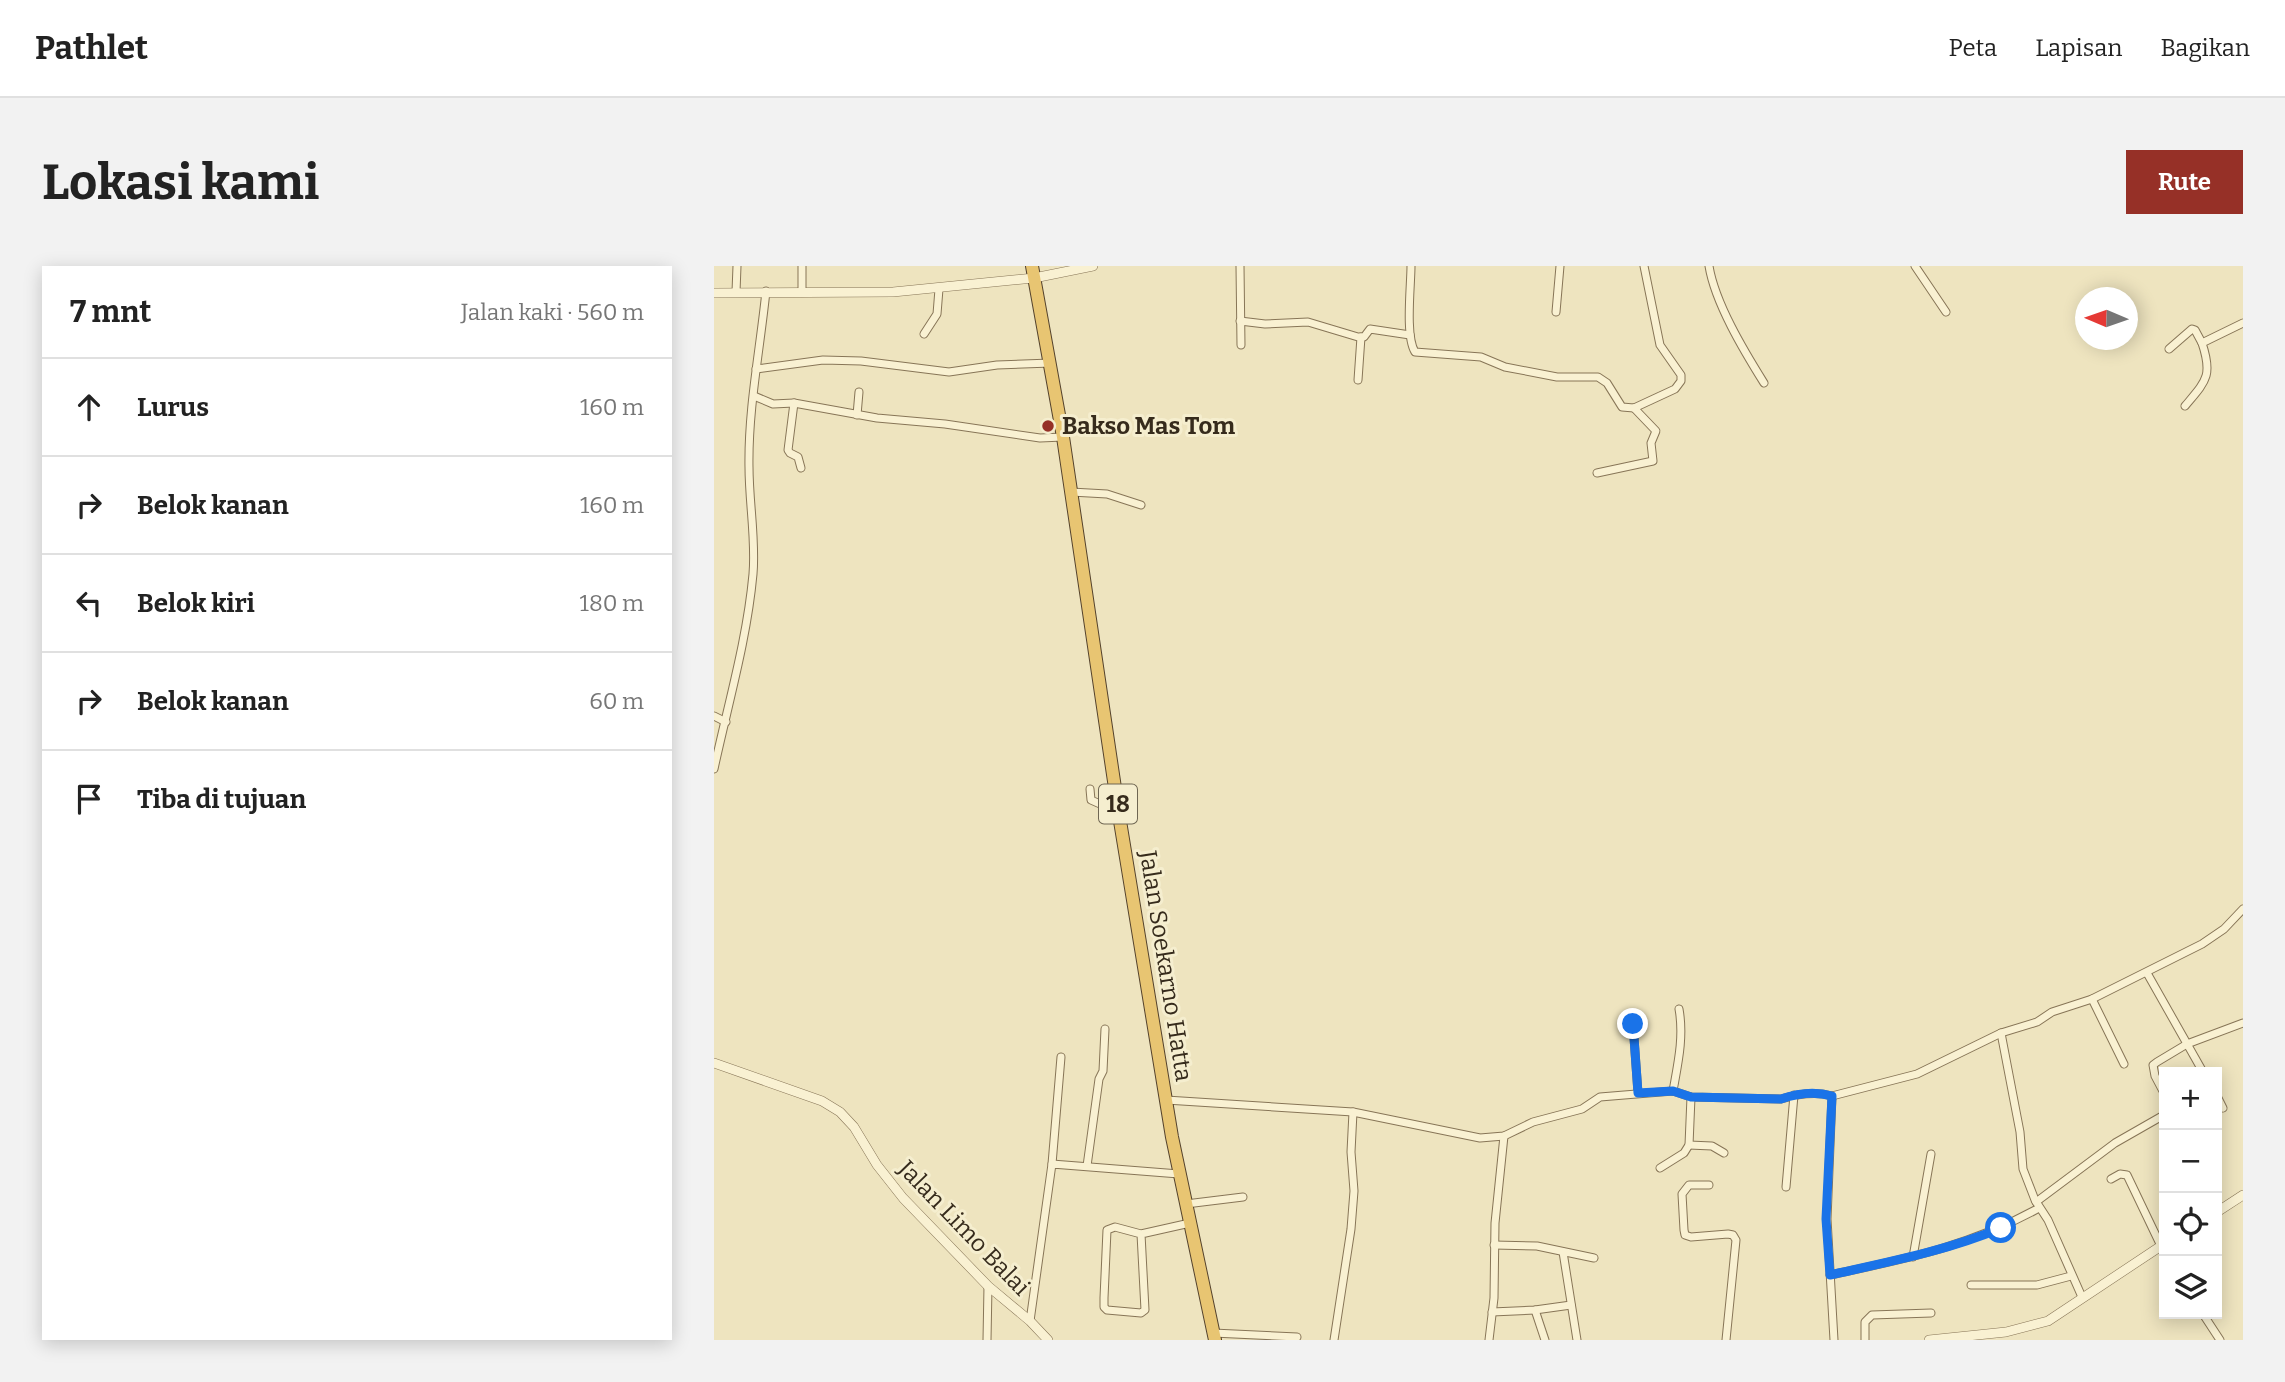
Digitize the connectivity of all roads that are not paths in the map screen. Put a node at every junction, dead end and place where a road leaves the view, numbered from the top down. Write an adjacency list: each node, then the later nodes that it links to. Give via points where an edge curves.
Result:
1 (737, 266): 12 (street)
2 (802, 266): 14 (street)
3 (1093, 266): 10 (street)
4 (1240, 266): 18 (street)
5 (1411, 266): 21 (street)
6 (1560, 266): 16 (street)
7 (1644, 266): 34 (street, via 1660,345 1681,382)
8 (1709, 266): 29 (street, via 1742,348)
9 (1915, 266): 17 (street)
10 (1033, 272): 11 (street); 26 (highway, Jalan Soekarno Hatta / 18)
11 (939, 289): 14 (street); 20 (street, via 937,314)
12 (736, 292): 13 (street); 15 (street)
13 (766, 292): 14 (street); 27 (street)
14 (802, 292)
15 (714, 293)
16 (1556, 312)
17 (1946, 312)
18 (1240, 321): 22 (street, via 1308,322); 24 (street)
19 (2243, 323): 23 (street)
20 (924, 334)
21 (1410, 335): 22 (street, via 1370,329); 34 (street, via 1412,348 1421,354 1481,357 1505,367 1557,377 1598,377 1622,407)
22 (1361, 337): 28 (street)
23 (2202, 343): 25 (street, via 2192,329); 33 (street, via 2208,376)
24 (1241, 345)
25 (2169, 349)
26 (1051, 363): 27 (street, via 948,372 823,360); 36 (highway, Jalan Soekarno Hatta / 18)
27 (756, 369): 31 (street)
28 (1358, 380)
29 (1764, 383)
30 (859, 391): 35 (street)
31 (754, 396): 32 (street, via 773,404); 42 (street, via 749,466 752,576)
32 (794, 403): 35 (street); 37 (street, via 788,450 798,457)
33 (2185, 406)
34 (1634, 408): 38 (street, via 1656,431 1651,443 1653,461)
35 (857, 415): 36 (street)
36 (1063, 437): 39 (highway, Jalan Soekarno Hatta / 18)
37 (801, 468)
38 (1597, 473)
39 (1071, 492): 40 (street, via 1107,494); 45 (highway, Jalan Soekarno Hatta / 18)
40 (1141, 505)
41 (714, 716): 42 (street)
42 (726, 722): 43 (street)
43 (714, 769)
44 (1090, 789): 45 (street, via 1094,803)
45 (1118, 802): 65 (highway, Jalan Soekarno Hatta / 18)
46 (2243, 909): 47 (street, via 2213,938)
47 (2147, 973): 48 (street); 54 (street)
48 (2092, 999): 53 (street); 57 (street)
49 (1679, 1009): 60 (street, via 1681,1049)
50 (2243, 1023): 54 (street)
51 (1633, 1024): 61 (street)
52 (1105, 1029): 75 (street)
53 (2001, 1033): 63 (street, via 1917,1074); 84 (street, via 2023,1169)
54 (2187, 1044): 58 (street); 59 (street, via 2153,1065)
55 (1061, 1057): 74 (street)
56 (714, 1063): 97 (street, Jalan Limo Balai, via 822,1101 840,1112 892,1186)
57 (2124, 1064)
58 (2200, 1067)
59 (2159, 1084)
60 (1673, 1091): 61 (street); 64 (street)
61 (1638, 1093): 70 (street, via 1600,1097 1582,1109 1533,1122)
62 (1794, 1095): 63 (street, via 1820,1092); 64 (street, via 1781,1099); 80 (street)
63 (1832, 1096): 94 (street, via 1826,1219)
64 (1691, 1097): 71 (street)
65 (1166, 1100): 68 (street); 77 (highway, Jalan Soekarno Hatta / 18)
66 (2222, 1105): 67 (street)
67 (2224, 1108)
68 (1353, 1112): 70 (street, via 1459,1135); 109 (street, via 1351,1229)
69 (2159, 1118): 84 (street, via 2115,1143)
70 (1504, 1136): 89 (street)
71 (1689, 1145): 72 (street, via 1712,1146); 76 (street)
72 (1724, 1153)
73 (1931, 1154): 92 (street)
74 (1052, 1164): 75 (street); 104 (street)
75 (1087, 1166): 77 (street)
76 (1660, 1168)
77 (1179, 1174): 83 (highway, Jalan Soekarno Hatta / 18)
78 (2111, 1179): 88 (street, via 2127,1175)
79 (1709, 1185): 113 (street, via 1689,1185 1682,1194 1684,1230 1691,1237 1728,1234 1737,1240)
80 (1786, 1187)
81 (2243, 1195): 85 (street)
82 (1243, 1197): 83 (street)
83 (1186, 1204): 86 (highway, Jalan Soekarno Hatta / 18)
84 (2038, 1205): 92 (street, via 2006,1227); 95 (street)
85 (2222, 1209)
86 (1190, 1223): 87 (street); 105 (highway, Jalan Soekarno Hatta / 18)
87 (1141, 1234): 87 (street, via 1115,1227 1107,1230 1107,1310 1145,1310)
88 (2159, 1237)
89 (1494, 1245): 91 (street); 101 (street)
90 (2159, 1248): 98 (street)
91 (1563, 1252): 93 (street); 99 (street)
92 (1913, 1257): 94 (street)
93 (1594, 1258)
94 (1830, 1275): 114 (street)
95 (2071, 1276): 96 (street, via 2037,1285); 98 (street)
96 (1971, 1285)
97 (988, 1286): 104 (street, Jalan Limo Balai); 107 (street)
98 (2082, 1297): 116 (street, via 2033,1326)
99 (1571, 1305): 100 (street); 112 (street)
100 (1535, 1310): 101 (street); 111 (street)
101 (1492, 1312): 110 (street)
102 (1931, 1313): 115 (street, via 1872,1315 1865,1322)
103 (2206, 1319): 117 (street)
104 (1030, 1321): 108 (street, Jalan Limo Balai)
105 (1214, 1336): 106 (street)
106 (1297, 1337)
107 (987, 1340)
108 (1048, 1340)
109 (1334, 1340)
110 (1489, 1340)
111 (1545, 1340)
112 (1577, 1340)
113 (1726, 1340)
114 (1834, 1340)
115 (1865, 1340)
116 (1929, 1340)
117 (2220, 1340)

